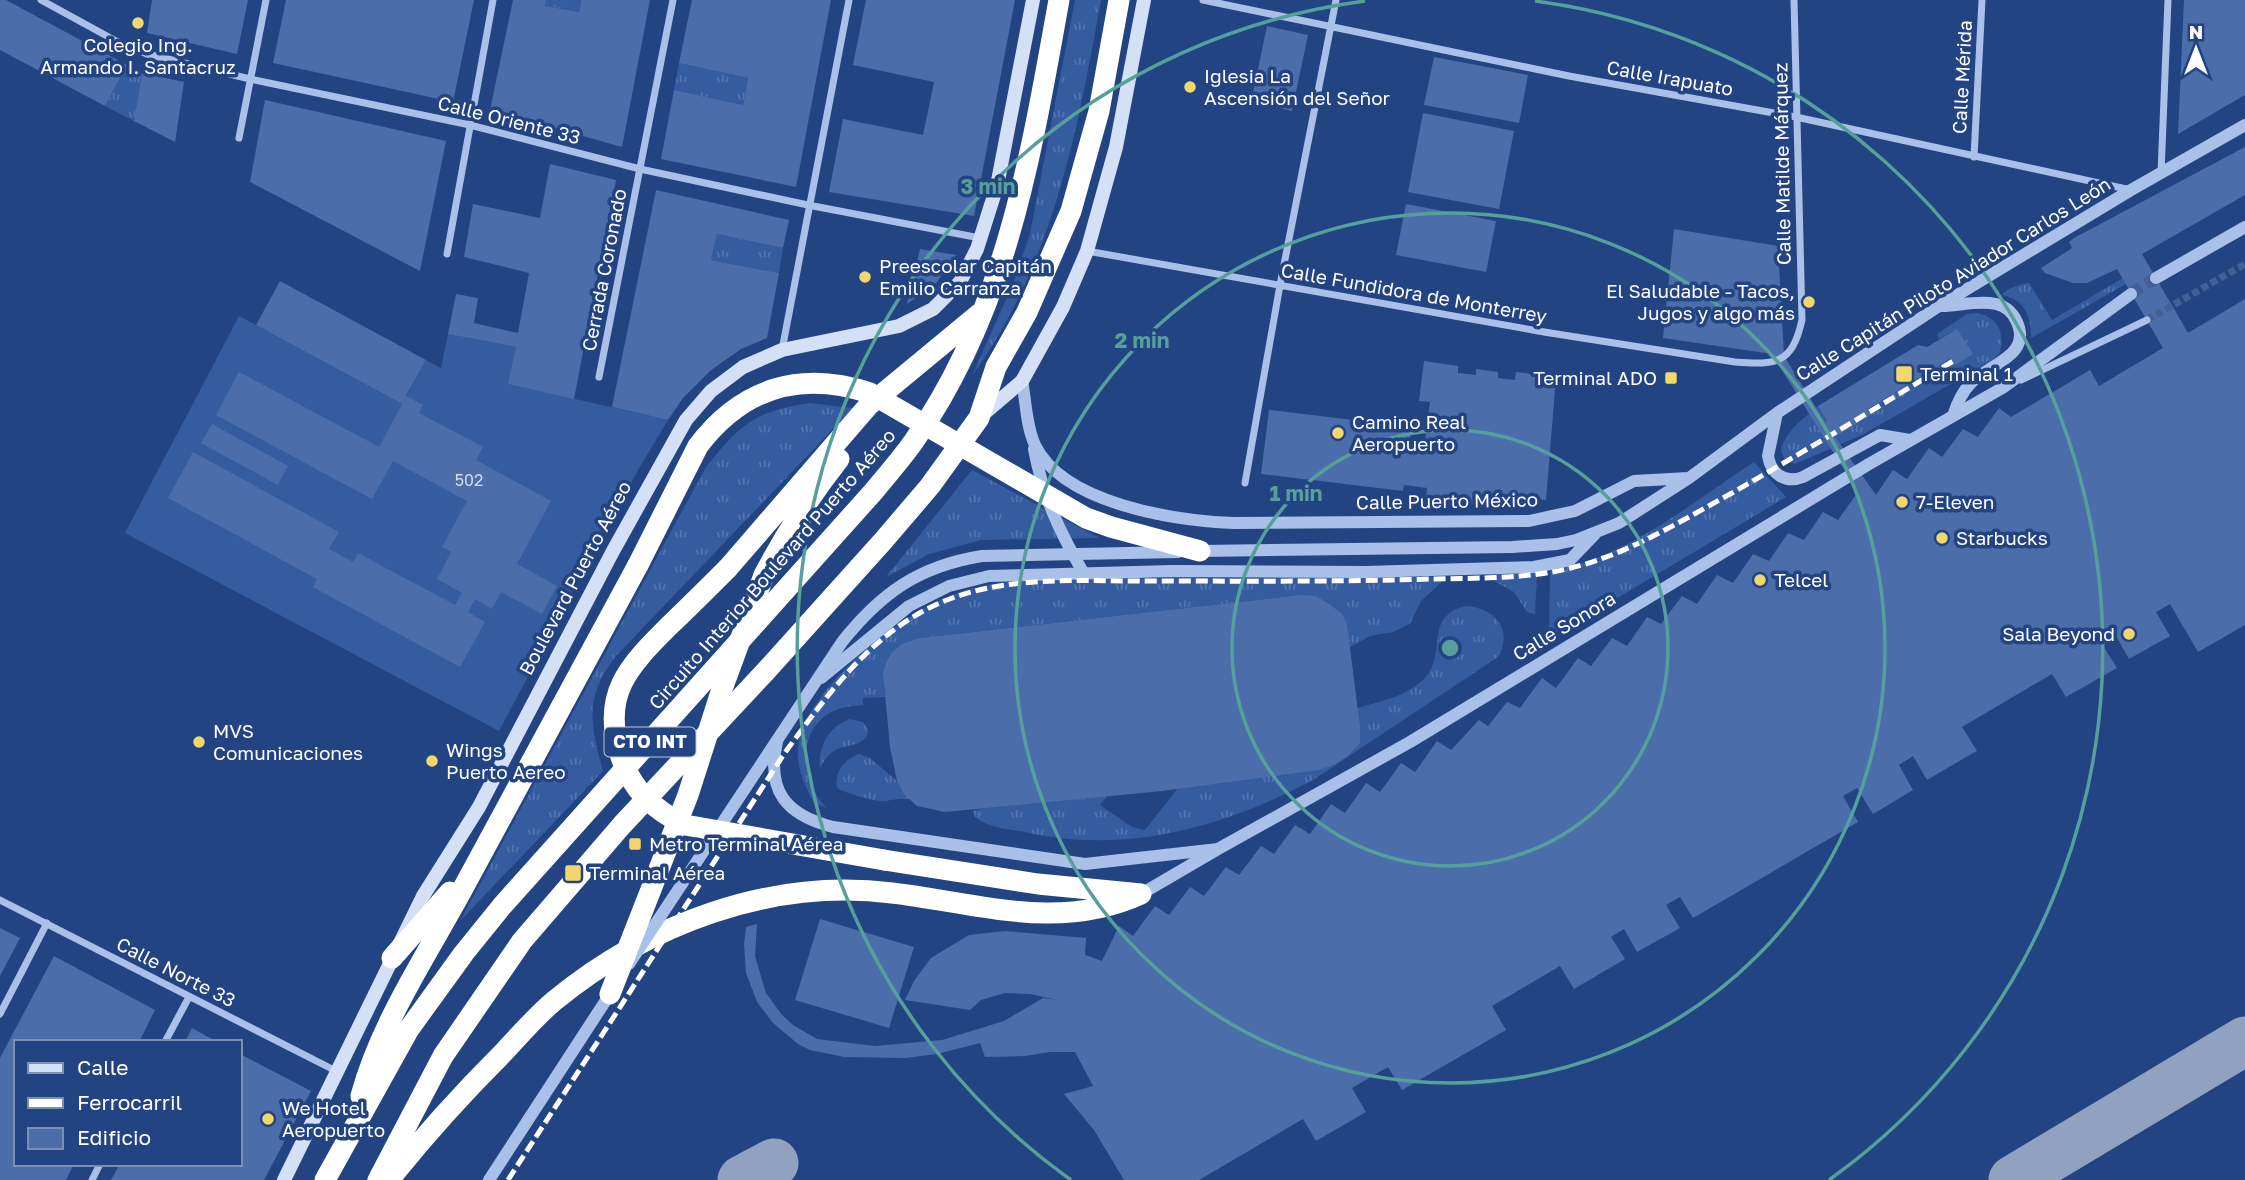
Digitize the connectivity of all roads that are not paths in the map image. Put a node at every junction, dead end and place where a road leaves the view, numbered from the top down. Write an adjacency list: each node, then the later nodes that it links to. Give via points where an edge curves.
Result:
1 (41, 0): 16 (street, Calle Oriente 33, via 148,54)
2 (266, 0): 16 (street)
3 (494, 0): 18 (street)
4 (673, 0): 22 (street, Cerrada Coronado)
5 (849, 0): 25 (street)
6 (1033, 0): 27 (main road, Boulevard Puerto Aéreo, via 997,186)
7 (1059, 0): 34 (highway, CTO INT, via 1022,190 1003,260)
8 (1119, 0): 44 (highway, CTO INT, via 1099,111 1072,211 1027,312 996,367)
9 (1144, 0): 28 (main road, CTO INT, via 1116,147)
10 (1203, 0): 15 (street, Calle Irapuato)
11 (1336, 0): 15 (street)
12 (1794, 0): 17 (street, Calle Matilde Márquez)
13 (1982, 0): 21 (street, Calle Mérida)
14 (2168, 0): 23 (street)
15 (1331, 26): 17 (street, Calle Irapuato); 31 (street)
16 (250, 79): 18 (street, Calle Oriente 33); 20 (street)
17 (1796, 117): 21 (street, Calle Irapuato); 36 (street, Calle Matilde Márquez)
18 (470, 125): 22 (street, Calle Oriente 33); 29 (street)
19 (2245, 125): 23 (street, Calle Capitán Piloto Aviador Carlos León)
20 (240, 138)
21 (1974, 157): 24 (street, Calle Irapuato)
22 (640, 169): 25 (street, Calle Oriente 33); 38 (street, Cerrada Coronado)
23 (2161, 173): 24 (street, Calle Capitán Piloto Aviador Carlos León)
24 (2131, 190): 33 (street, Calle Capitán Piloto Aviador Carlos León)
25 (808, 205): 27 (street, Calle Oriente 33); 37 (street)
26 (2245, 227): 30 (street)
27 (981, 238): 37 (main road, Boulevard Puerto Aéreo, via 960,282 917,319 878,332)
28 (1087, 251): 31 (street, Calle Fundidora de Monterrey); 40 (main road, CTO INT, via 1063,307)
29 (447, 254)
30 (2156, 278)
31 (1280, 285): 36 (street, Calle Fundidora de Monterrey, via 1760,364 1783,359 1793,348); 48 (street)
32 (2132, 294): 41 (street, Calle Sonora)
33 (1939, 306): 42 (street, Calle Capitán Piloto Aviador Carlos León); 43 (street, via 1995,304 2009,310 2020,331 2013,354 1974,380)
34 (983, 310): 39 (highway); 63 (highway, Circuito Interior Boulevard Puerto Aéreo / CTO INT, via 950,381 914,442 502,906 409,1029)
35 (2147, 320): 41 (street)
36 (1800, 326)
37 (782, 350): 57 (main road, Boulevard Puerto Aéreo, via 743,367 719,385 674,439 479,807 443,862)
38 (599, 377)
39 (901, 381): 54 (highway, bridge, via 869,405 728,568 623,678 614,727 627,774 652,805 685,825 1038,884); 58 (highway, bridge, via 809,497 764,575 688,795)
40 (1022, 381): 44 (main road, CTO INT); 45 (street, Calle Puerto México)
41 (2004, 387): 43 (street, Calle Sonora)
42 (1777, 413): 46 (street, via 1769,463 1776,474 1789,480 1803,477 1880,435); 47 (street, Calle Capitán Piloto Aviador Carlos León)
43 (1953, 416): 46 (street, Calle Sonora)
44 (979, 418): 66 (highway, CTO INT, via 883,541 522,941 443,1056)
45 (1031, 435): 47 (street, Calle Puerto México, via 1058,473 1094,493 1143,511 1212,522 1529,521 1575,512 1634,481); 51 (street, via 1048,503)
46 (1910, 440): 53 (street, Calle Sonora, via 1410,742)
47 (1689, 478): 49 (street, Calle Capitán Piloto Aviador Carlos León)
48 (1245, 482)
49 (1595, 534): 50 (street, via 1538,546); 51 (street, via 1570,560 1534,567)
50 (1199, 551): 52 (highway, bridge, via 1086,518 870,393 805,383 765,391 733,411 698,446); 58 (street, bridge, via 982,556 934,568 893,589 842,642)
51 (1083, 572): 53 (street, via 989,576 949,586 909,606 825,674 792,715 778,737 774,755 778,793 802,816 833,827 1058,861 1113,862)
52 (485, 849): 57 (highway); 63 (highway, via 369,1065)
53 (1217, 849): 54 (street, Calle Sonora)
54 (1141, 894): 67 (highway, bridge, via 1091,912 1055,914 995,910 891,893 831,891 784,894 717,911 657,935 554,1002 467,1088)
55 (0, 900): 56 (street, Calle Norte 33)
56 (47, 923): 59 (street, Calle Norte 33); 60 (street)
57 (392, 958): 62 (main road, Boulevard Puerto Aéreo)
58 (610, 994): 68 (street)
59 (189, 997): 61 (street); 62 (street, Calle Norte 33)
60 (0, 1014)
61 (166, 1040)
62 (338, 1072): 64 (main road, Boulevard Puerto Aéreo)
63 (352, 1128): 65 (highway, Circuito Interior Boulevard Puerto Aéreo / CTO INT)
64 (284, 1180)
65 (325, 1180)
66 (378, 1180)
67 (389, 1180)
68 (489, 1180)

